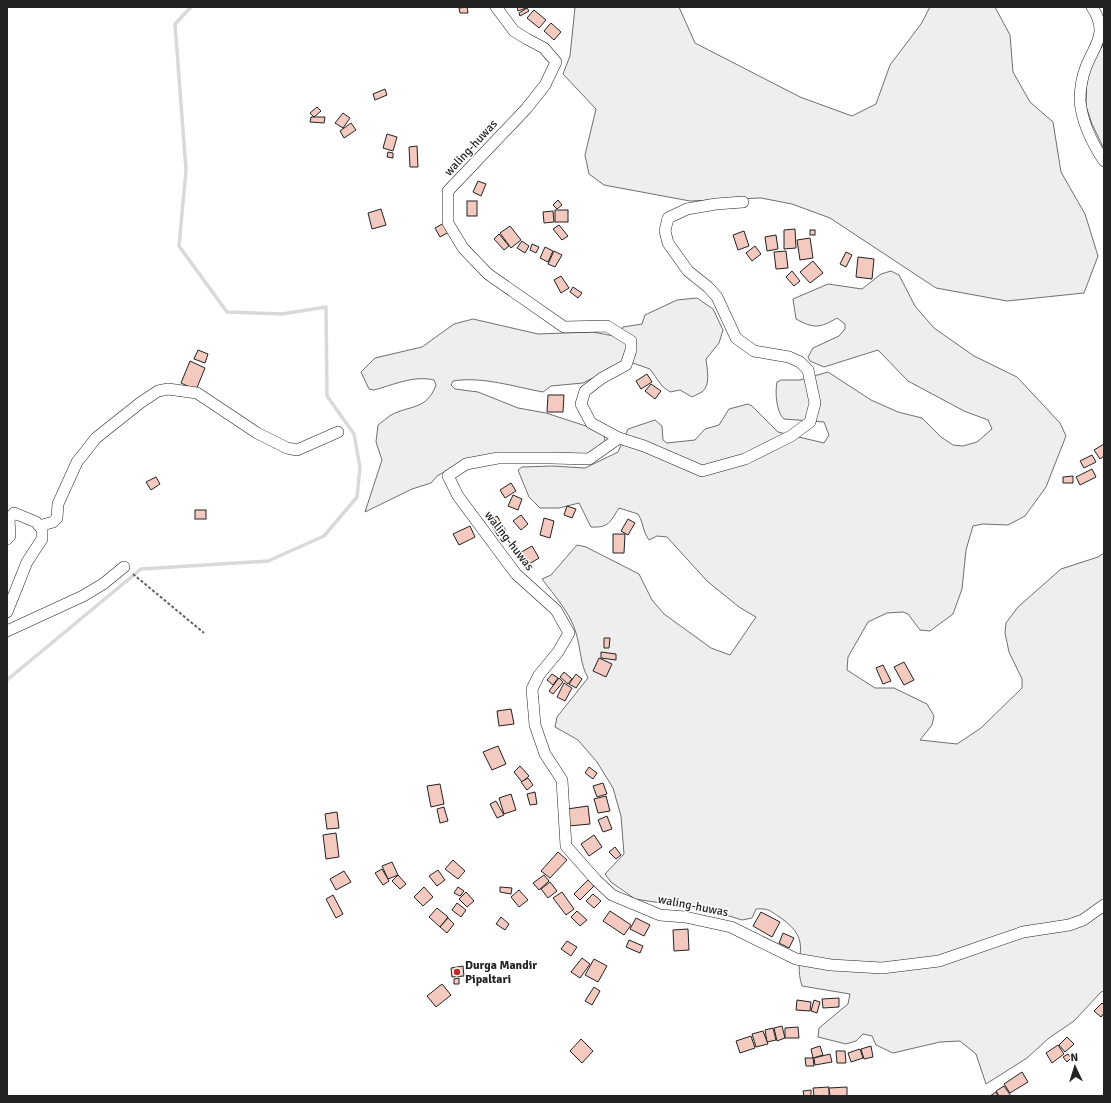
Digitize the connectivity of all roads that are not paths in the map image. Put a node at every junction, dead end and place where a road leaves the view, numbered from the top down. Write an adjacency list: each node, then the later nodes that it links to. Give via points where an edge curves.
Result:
1 (496, 7): 6 (street, waling-huwas, via 514,31 544,48 556,62 545,85 526,109 448,191 448,223 463,248 488,274 564,328 607,326 631,340 626,365 585,391 581,404 591,423)
2 (1092, 7): 3 (street, via 1100,24 1100,39 1085,69 1080,101 1094,145)
3 (1104, 161)
4 (743, 202): 6 (street, via 687,209 668,218 665,231 668,243 688,271 717,297 736,338 754,351 789,357 800,362 808,370 814,403 810,422 791,436 745,459 702,472 644,446)
5 (338, 432): 7 (street, via 297,450 287,448 257,433 197,393 168,389 158,391 96,438 77,462 58,504 58,518)
6 (619, 438): 12 (street, waling-huwas, via 589,459 498,458 466,464 448,476 458,496 516,574 556,610 569,633 532,689 535,725 545,754 562,780 566,846 596,880 612,895 660,915 685,917 731,927 796,959 831,965 882,968 939,961 1023,932 1070,925 1084,920)
7 (39, 526): 8 (street, via 36,522 14,513 9,519 10,536); 10 (street, via 42,529 42,539 28,562)
8 (7, 539)
9 (124, 567): 11 (street, via 83,596)
10 (7, 612)
11 (7, 632)
12 (1104, 905)

